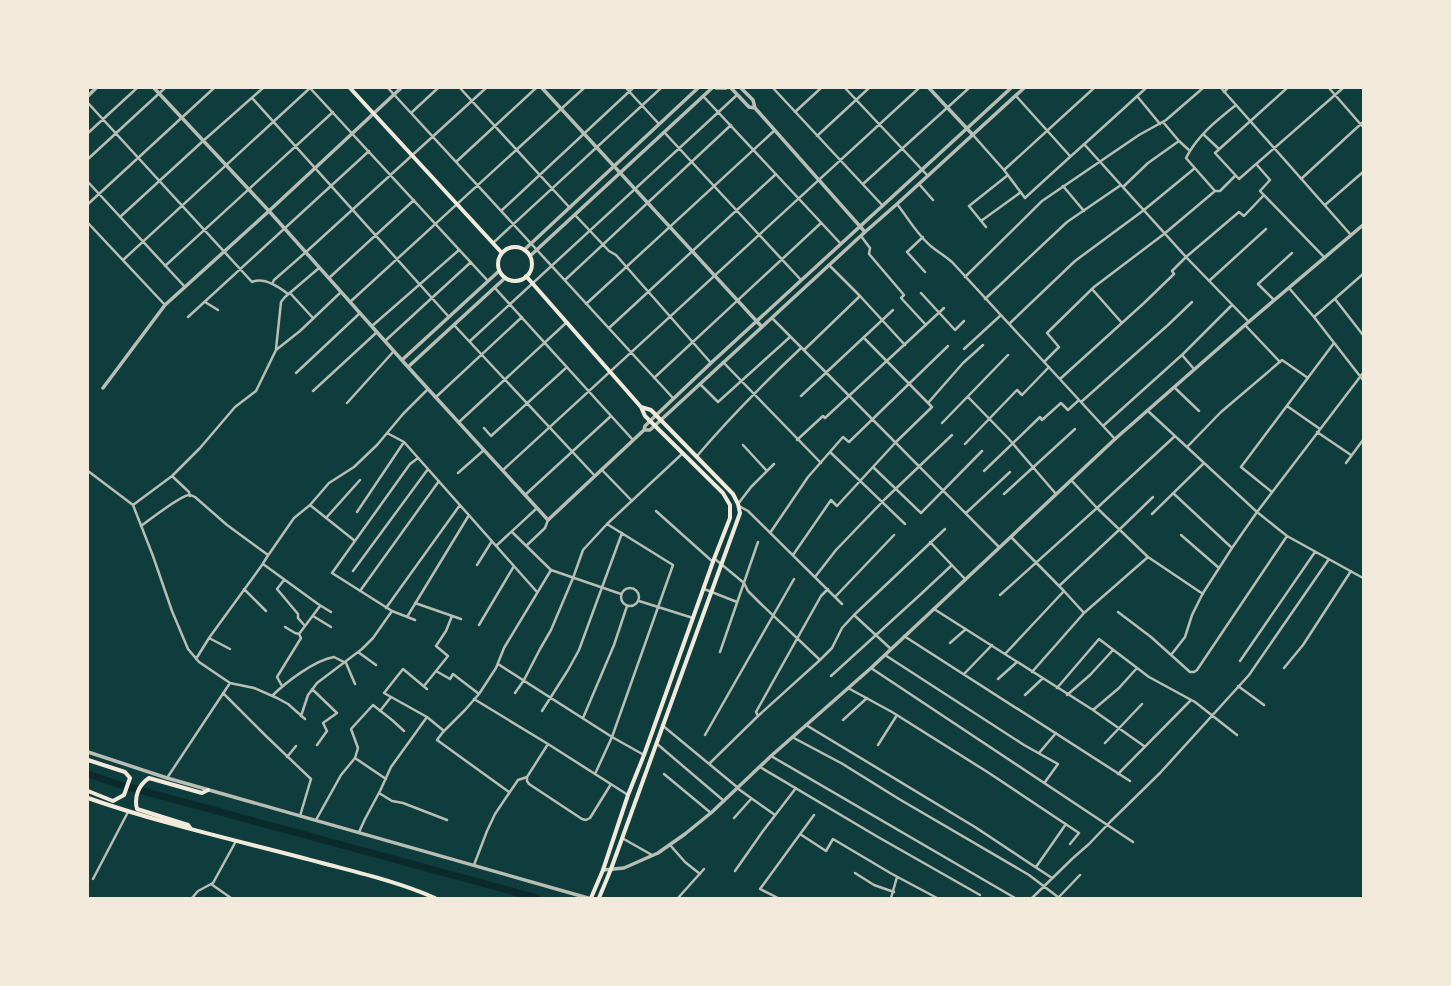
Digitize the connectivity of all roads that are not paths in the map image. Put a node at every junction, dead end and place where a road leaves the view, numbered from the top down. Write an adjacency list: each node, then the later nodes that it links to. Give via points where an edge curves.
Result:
1 (96, 88): 49 (street)
2 (137, 88): 68 (street)
3 (154, 88): 45 (street)
4 (165, 88): 45 (street)
5 (214, 88): 67 (street)
6 (263, 88): 53 (street)
7 (310, 88): 62 (street); 70 (street)
8 (350, 88): 65 (main road)
9 (388, 88): 46 (street)
10 (401, 88): 46 (street)
11 (438, 88): 66 (street)
12 (460, 88): 55 (street)
13 (486, 88): 55 (street)
14 (536, 88): 76 (street)
15 (542, 88): 61 (street)
16 (584, 88): 61 (street)
17 (626, 88): 43 (street)
18 (633, 88): 43 (street)
19 (661, 88): 57 (street)
20 (698, 88): 72 (street)
21 (712, 88): 50 (street)
22 (716, 88): 23 (street)
23 (726, 88)
24 (730, 88): 47 (street)
25 (773, 88): 64 (street)
26 (821, 88): 64 (street)
27 (845, 88): 54 (street)
28 (870, 88): 54 (street)
29 (919, 88): 73 (street)
30 (929, 88): 60 (street)
31 (969, 88): 60 (street)
32 (1010, 88): 77 (street)
33 (1024, 88): 51 (street)
34 (1094, 88): 79 (street)
35 (1146, 88): 52 (street)
36 (1203, 88): 71 (street)
37 (1221, 88): 44 (street)
38 (1228, 88): 44 (street)
39 (1286, 88): 69 (street)
40 (1328, 88): 48 (street)
41 (1343, 88): 48 (street)
42 (743, 89): 59 (street, via 753,100)
43 (629, 92): 57 (street); 84 (street)
44 (1224, 92): 58 (street)
45 (159, 93): 67 (street); 82 (street)
46 (394, 94): 65 (street); 66 (street)
47 (737, 95): 59 (street, via 749,107); 63 (street)
48 (1335, 95): 75 (street); 97 (street)
49 (88, 96)
50 (703, 96): 63 (street); 80 (street)
51 (1016, 96): 79 (street); 86 (street)
52 (1137, 96): 71 (street); 91 (street)
53 (252, 98): 70 (street); 89 (street)
54 (856, 100): 73 (street); 87 (street)
55 (472, 101): 76 (street); 88 (street)
56 (88, 103): 68 (street)
57 (642, 105): 72 (street); 93 (street)
58 (1236, 105): 69 (street); 85 (street)
59 (755, 108): 78 (street)
60 (947, 108): 77 (street); 95 (street)
61 (561, 109): 84 (street); 98 (street)
62 (333, 112): 83 (street); 92 (street)
63 (718, 112): 74 (street); 94 (street)
64 (795, 112): 87 (street)
65 (373, 113): 83 (street); 102 (main road)
66 (411, 113): 88 (street)
67 (182, 117): 89 (street); 104 (street)
68 (103, 119): 81 (street); 82 (street)
69 (1250, 121): 96 (street); 97 (street)
70 (273, 122): 92 (street); 110 (street)
71 (1162, 123): 90 (street); 107 (street)
72 (660, 124): 112 (street)
73 (879, 124): 95 (street); 106 (street)
74 (731, 125): 99 (street); 109 (street)
75 (1362, 125): 125 (street)
76 (495, 126): 98 (street); 108 (street)
77 (966, 129): 86 (street); 115 (street)
78 (775, 130): 99 (street); 126 (street)
79 (1048, 130): 103 (street); 116 (street)
80 (664, 132): 94 (street); 117 (street)
81 (88, 133)
82 (116, 133): 104 (street); 105 (street)
83 (352, 133): 100 (street); 113 (street)
84 (584, 134): 93 (street); 121 (street)
85 (1203, 134): 96 (street); 101 (street)
86 (972, 135): 116 (street); 123 (street)
87 (817, 136): 106 (street)
88 (433, 138): 102 (street); 108 (street)
89 (204, 140): 110 (street); 127 (street)
90 (1178, 141): 101 (street); 135 (street)
91 (1084, 144): 103 (street); 107 (street)
92 (295, 147): 113 (street); 137 (street)
93 (596, 147): 112 (street); 136 (street)
94 (679, 148): 109 (street); 138 (street)
95 (902, 149): 115 (street); 129 (street)
96 (1219, 149): 124 (street, via 1216,155)
97 (1275, 149): 111 (street); 125 (street)
98 (517, 150): 121 (street); 132 (street)
99 (754, 150): 119 (street); 133 (street)
100 (369, 151): 120 (street); 131 (street)
101 (1190, 151): 114 (street, via 1186,158)
102 (413, 156): 120 (street); 148 (main road)
103 (1070, 156): 140 (street, via 1025,198)
104 (138, 158): 127 (street); 141 (street)
105 (88, 159)
106 (840, 160): 126 (street); 129 (street)
107 (1100, 161): 134 (street); 135 (street)
108 (456, 162): 132 (street)
109 (692, 162): 133 (street); 146 (street)
110 (226, 165): 137 (street); 151 (street)
111 (1257, 165): 124 (street, via 1242,178); 142 (street, via 1270,180 1260,191)
112 (614, 167): 117 (street); 153 (street)
113 (314, 168): 131 (street); 157 (street)
114 (1195, 168): 139 (street); 156 (street)
115 (922, 170): 123 (street); 152 (street)
116 (1004, 170): 122 (street)
117 (619, 172): 138 (street); 160 (street)
118 (1363, 172): 150 (street)
119 (776, 174): 143 (street); 155 (street)
120 (391, 175): 144 (street); 154 (street)
121 (540, 175): 136 (street); 158 (street)
122 (1008, 175): 140 (street); 162 (street, via 970,206)
123 (928, 176): 130 (street)
124 (1235, 176): 139 (street, via 1220,191)
125 (1301, 179): 150 (street)
126 (819, 180): 143 (street); 168 (street)
127 (160, 181): 151 (street); 161 (street)
128 (88, 182): 141 (street)
129 (863, 184): 152 (street)
130 (919, 184): 145 (street); 149 (street)
131 (331, 186): 154 (street); 171 (street)
132 (478, 186): 148 (street); 158 (street)
133 (714, 186): 155 (street); 169 (street)
134 (1063, 186): 159 (street); 213 (street, via 1042,201)
135 (1122, 186): 156 (street); 159 (street)
136 (552, 188): 153 (street); 166 (street)
137 (249, 189): 157 (street); 173 (street)
138 (635, 189): 146 (street); 174 (street)
139 (1215, 191): 176 (street)
140 (1021, 192): 162 (street)
141 (99, 194): 147 (street); 161 (street)
142 (1264, 195): 196 (street, via 1244,216 1239,212); 197 (street)
143 (799, 198): 164 (street); 177 (street)
144 (414, 200): 165 (street); 179 (street)
145 (933, 200)
146 (648, 203): 169 (street); 185 (street)
147 (88, 204)
148 (457, 204): 165 (street); 183 (main road)
149 (897, 204): 175 (street); 181 (street)
150 (1325, 205): 178 (street)
151 (182, 206): 173 (street); 182 (street)
152 (883, 206): 168 (street)
153 (570, 208): 184 (street)
154 (352, 210): 179 (street); 192 (street)
155 (736, 210): 177 (street); 190 (street)
156 (1144, 210): 176 (street); 263 (street, via 1075,261)
157 (269, 211): 171 (street); 191 (street)
158 (501, 211): 166 (street)
159 (1084, 211): 233 (street, via 1067,222)
160 (574, 214): 174 (street); 189 (street)
161 (120, 217): 182 (street)
162 (981, 221): 170 (street)
163 (88, 223): 200 (street)
164 (821, 223): 186 (street); 199 (street)
165 (436, 224): 187 (street); 198 (street)
166 (513, 224): 183 (street); 184 (street)
167 (1363, 225): 178 (street)
168 (860, 226): 175 (street); 186 (street)
169 (670, 227): 190 (street); 206 (street)
170 (986, 227)
171 (285, 228): 192 (street); 207 (street)
172 (1266, 229): 219 (street)
173 (204, 230): 191 (street); 203 (street)
174 (590, 231): 185 (street); 204 (street)
175 (865, 232): 180 (street)
176 (1164, 234): 196 (street); 226 (street)
177 (759, 235): 199 (street); 212 (street)
178 (1351, 235): 197 (street)
179 (376, 236): 198 (street); 214 (street)
180 (860, 236): 202 (street); 265 (street, via 870,248 869,254)
181 (922, 237): 209 (street, via 907,252); 213 (street, via 943,253)
182 (143, 242): 200 (street); 203 (street)
183 (492, 243): 193 (main road)
184 (531, 244): 188 (street); 189 (street)
185 (603, 244): 206 (street); 216 (street)
186 (841, 244): 217 (street)
187 (459, 250): 201 (street); 222 (street)
188 (524, 250): 193 (main road, via 511,247); 195 (main road)
189 (536, 250): 195 (street); 204 (street)
190 (692, 251): 212 (street); 228 (street)
191 (224, 252): 207 (street); 223 (street)
192 (306, 252): 205 (street); 221 (street)
193 (502, 253): 208 (main road, via 498,258)
194 (1292, 253): 236 (street, via 1258,284)
195 (530, 256): 211 (main road, via 532,266)
196 (1186, 257): 219 (street); 262 (street, via 1172,271 1174,274)
197 (1325, 258): 225 (street)
198 (397, 259): 222 (street); 238 (street)
199 (782, 259): 217 (street); 235 (street)
200 (123, 260): 242 (street)
201 (471, 262): 218 (street); 232 (street)
202 (829, 265): 231 (street); 256 (street)
203 (165, 266): 223 (street)
204 (552, 266): 216 (street); 220 (street)
205 (320, 267): 214 (street); 229 (street)
206 (626, 267): 228 (street); 241 (street)
207 (240, 269): 221 (street, via 252,282 256,280); 237 (street)
208 (499, 271): 215 (main road); 218 (street)
209 (925, 272)
210 (1363, 274): 234 (street)
211 (526, 276): 215 (main road, via 517,281); 220 (main road)
212 (715, 276): 235 (street); 252 (street)
213 (965, 277): 233 (street)
214 (329, 278): 227 (street)
215 (505, 278): 224 (street)
216 (565, 280): 241 (street)
217 (801, 280): 258 (street)
218 (488, 281): 251 (street)
219 (1209, 281): 243 (street)
220 (533, 283): 240 (street); 260 (main road)
221 (272, 284): 229 (street)
222 (420, 284): 232 (street); 267 (street)
223 (185, 287): 242 (street)
224 (495, 288): 240 (street); 264 (street)
225 (1289, 288): 236 (street); 253 (street)
226 (1092, 289): 262 (street); 293 (street, via 1047,333 1059,347)
227 (342, 292): 238 (street); 254 (street)
228 (648, 292): 252 (street); 269 (street)
229 (289, 293): 254 (street); 284 (street, via 281,302)
230 (921, 293): 248 (street)
231 (860, 296): 257 (street); 282 (street)
232 (432, 298): 251 (street); 274 (street)
233 (985, 299): 249 (street)
234 (1335, 299): 253 (street); 271 (street)
235 (738, 300): 258 (street); 277 (street)
236 (1274, 300): 261 (street)
237 (205, 302): 245 (street); 250 (street)
238 (350, 302): 247 (street)
239 (1192, 302): 325 (street)
240 (510, 304): 255 (street); 275 (street)
241 (586, 304): 269 (street)
242 (165, 305): 313 (street)
243 (1232, 305): 261 (street); 289 (street)
244 (944, 308): 248 (street)
245 (218, 310)
246 (894, 310): 257 (street)
247 (360, 313): 267 (street); 302 (street)
248 (939, 313): 259 (street, via 955,330); 265 (street)
249 (1001, 315): 263 (street); 283 (street)
250 (188, 317)
251 (449, 317): 290 (street)
252 (670, 317): 277 (street); 286 (street)
253 (1314, 317): 278 (street)
254 (313, 318): 284 (street)
255 (522, 318): 276 (street); 287 (street)
256 (772, 318): 268 (street); 272 (street)
257 (882, 320): 273 (street); 279 (street)
258 (757, 321): 268 (street); 295 (street)
259 (964, 321)
260 (567, 322): 276 (street); 300 (main road)
261 (1249, 322): 266 (street)
262 (1122, 323): 308 (street)
263 (1009, 324): 293 (street)
264 (454, 325): 275 (street); 296 (street)
265 (926, 325): 279 (street)
266 (1245, 325): 294 (street); 299 (street)
267 (372, 326): 270 (street)
268 (762, 327): 292 (street)
269 (608, 328): 286 (street)
270 (377, 332): 274 (street); 316 (street)
271 (1363, 335)
272 (790, 337): 282 (street); 309 (street)
273 (864, 338): 291 (street); 301 (street)
274 (385, 341): 285 (street)
275 (470, 341): 287 (street)
276 (545, 342): 297 (street); 307 (street)
277 (693, 342): 295 (street); 305 (street)
278 (1334, 343): 304 (street); 306 (street)
279 (905, 345): 291 (street)
280 (983, 345): 328 (street, via 963,363)
281 (948, 346): 312 (street)
282 (802, 349): 301 (street); 318 (street)
283 (964, 349)
284 (276, 350): 384 (street, via 256,391 235,407)
285 (394, 351): 290 (street); 326 (street)
286 (631, 352): 300 (street); 305 (street)
287 (482, 354): 307 (street); 321 (street)
288 (1008, 355): 322 (street)
289 (1182, 355): 299 (street); 342 (street)
290 (402, 360): 296 (street)
291 (887, 361): 312 (street); 320 (street)
292 (723, 362): 309 (street); 311 (street)
293 (1044, 362): 298 (street)
294 (1280, 362): 306 (street, via 1282,360); 360 (street, via 1221,412)
295 (711, 363): 323 (street)
296 (408, 367): 315 (street)
297 (567, 367): 317 (street); 327 (street)
298 (1049, 367): 308 (street); 335 (street, via 1022,395 1017,390)
299 (1194, 370): 314 (street)
300 (610, 372): 317 (street); 330 (main road)
301 (826, 372): 319 (street); 320 (street)
302 (296, 373)
303 (1363, 373): 304 (street)
304 (1359, 376): 310 (street); 347 (street)
305 (654, 378): 323 (street)
306 (1308, 378): 329 (street)
307 (505, 379): 327 (street); 339 (street)
308 (1060, 379): 324 (street)
309 (741, 380): 311 (street, via 718,402); 318 (street)
310 (1363, 380)
311 (700, 384): 336 (street)
312 (910, 384): 328 (street); 337 (street)
313 (103, 388)
314 (1174, 388): 331 (street); 332 (street)
315 (428, 389): 321 (street); 348 (street)
316 (313, 391)
317 (589, 391): 334 (street); 343 (street)
318 (753, 393): 353 (street); 367 (street)
319 (801, 396)
320 (850, 396): 337 (street); 353 (street)
321 (436, 397): 339 (street)
322 (968, 397): 335 (street); 340 (street)
323 (673, 398): 333 (street)
324 (1079, 400): 325 (street); 357 (street, via 1068,410 1061,403 1042,420 1040,417)
325 (1081, 402): 342 (street)
326 (347, 403)
327 (528, 403): 343 (street); 344 (street, via 491,436)
328 (928, 403): 356 (street, via 932,407)
329 (1287, 406): 347 (street); 392 (street, via 1241,467)
330 (641, 407): 333 (main road, via 651,410); 338 (main road)
331 (1148, 411): 350 (street); 351 (street)
332 (1199, 411)
333 (656, 415): 336 (main road); 338 (street)
334 (611, 416): 352 (street); 362 (street)
335 (989, 419): 357 (street); 358 (street)
336 (661, 420): 341 (street); 367 (main road)
337 (873, 420): 356 (street); 364 (street, via 849,442 843,437)
338 (650, 421): 341 (main road); 346 (street)
339 (459, 422): 361 (street)
340 (942, 423)
341 (655, 426): 346 (street, via 650,430); 365 (main road)
342 (1103, 426): 351 (street)
343 (550, 427): 362 (street); 377 (street)
344 (484, 428)
345 (1075, 429): 375 (street)
346 (644, 430): 352 (street)
347 (1319, 430): 366 (street); 392 (street)
348 (387, 433): 355 (street); 402 (street, via 354,467 329,483)
349 (952, 435): 373 (street)
350 (1175, 436): 360 (street); 406 (street)
351 (1115, 439): 387 (street)
352 (633, 440): 378 (street)
353 (797, 440): 369 (street)
354 (1363, 440): 366 (street)
355 (404, 442): 368 (street); 408 (street)
356 (896, 442): 373 (street); 374 (street)
357 (1013, 443): 375 (street); 381 (street)
358 (965, 444)
359 (743, 445): 380 (street)
360 (1187, 447): 370 (street)
361 (484, 450): 377 (street); 383 (street)
362 (572, 451): 385 (street); 394 (street)
363 (982, 451): 391 (street)
364 (830, 452): 369 (street); 389 (street)
365 (682, 453): 399 (street); 440 (main road, via 723,493 730,505 730,518)
366 (1351, 455): 371 (street)
367 (697, 456): 404 (main road, via 733,494)
368 (418, 458): 376 (street); 427 (street, via 410,464)
369 (821, 463): 422 (street, via 808,477)
370 (1204, 463): 393 (street); 409 (street)
371 (1346, 463)
372 (774, 464): 380 (street)
373 (919, 466): 390 (street); 391 (street)
374 (873, 467): 389 (street); 390 (street)
375 (1033, 467): 395 (street); 396 (street)
376 (428, 468): 388 (street); 450 (street)
377 (503, 470): 394 (street)
378 (602, 470): 385 (street); 399 (street)
379 (88, 471): 401 (street)
380 (768, 471): 404 (street)
381 (984, 471)
382 (1010, 472): 410 (street)
383 (458, 473)
384 (172, 476): 397 (street); 401 (street)
385 (595, 476): 414 (street)
386 (360, 480): 413 (street)
387 (1071, 480): 396 (street); 406 (street)
388 (439, 481): 403 (street); 463 (street)
389 (859, 482): 400 (street); 437 (street, via 837,506 831,500)
390 (896, 489): 391 (street, via 921,513); 400 (street)
391 (943, 490): 410 (street)
392 (1272, 492): 409 (street)
393 (1174, 493): 411 (street); 434 (street)
394 (525, 494): 405 (street)
395 (1004, 494)
396 (1056, 494): 426 (street)
397 (190, 496): 417 (street, via 177,501); 436 (street, via 195,497 226,525)
398 (1153, 497): 419 (street)
399 (632, 501): 415 (street)
400 (882, 503): 416 (street); 451 (street, via 836,550)
401 (133, 505): 417 (street)
402 (310, 505): 413 (street); 436 (street, via 294,518)
403 (460, 505): 412 (street); 478 (street)
404 (738, 505): 422 (street, via 748,511); 443 (main road, via 738,518)
405 (538, 508): 414 (street); 420 (street)
406 (1097, 508): 419 (street); 441 (street)
407 (656, 511): 440 (street)
408 (357, 512)
409 (1257, 512): 425 (street); 434 (street)
410 (966, 513): 433 (street)
411 (1152, 514)
412 (469, 515): 428 (street); 473 (street)
413 (326, 518): 427 (street)
414 (548, 520): 432 (street, via 545,528)
415 (607, 524): 421 (street); 452 (street, via 583,550)
416 (905, 524)
417 (141, 526): 513 (street, via 182,637)
418 (945, 529): 430 (street)
419 (1120, 530): 438 (street); 458 (street)
420 (512, 532): 431 (street); 432 (street)
421 (622, 533): 459 (street); 477 (street, via 673,565)
422 (770, 533): 437 (street)
423 (894, 535): 470 (street)
424 (1181, 535): 447 (street)
425 (1287, 536): 435 (street); 512 (street, via 1198,670 1190,672)
426 (1010, 537): 433 (street); 441 (street)
427 (355, 541): 463 (street, via 332,573)
428 (492, 541): 431 (street); 444 (street)
429 (758, 542): 457 (street)
430 (930, 542): 445 (street); 485 (street)
431 (496, 546): 446 (street)
432 (526, 546): 448 (street)
433 (999, 547): 455 (street)
434 (1232, 548): 447 (street)
435 (1315, 552): 439 (street); 515 (street)
436 (268, 555): 442 (street)
437 (793, 555): 451 (street)
438 (1148, 557): 468 (street); 484 (street)
439 (1329, 559): 449 (street); 534 (street, via 1249,675)
440 (714, 560): 443 (street); 461 (main road)
441 (1036, 563): 458 (street); 469 (street)
442 (263, 564): 456 (street); 460 (street)
443 (721, 564): 457 (street); 466 (main road)
444 (476, 565)
445 (952, 565): 455 (street); 499 (street)
446 (514, 566): 465 (street); 493 (street)
447 (1219, 568): 468 (street)
448 (551, 570): 452 (street); 465 (street)
449 (1351, 571): 453 (street); 522 (street, via 1303,645)
450 (353, 572)
451 (815, 576): 462 (street)
452 (573, 578): 459 (street); 529 (street, via 551,630)
453 (1363, 578)
454 (794, 579): 488 (street)
455 (965, 579): 479 (street)
456 (284, 580): 475 (street); 494 (street, via 277,589)
457 (744, 583): 472 (street); 488 (street, via 748,591)
458 (1059, 586): 464 (street)
459 (602, 587): 467 (street); 546 (street, via 579,650)
460 (244, 589): 480 (street); 501 (street)
461 (703, 589): 466 (street); 490 (main road)
462 (828, 589): 470 (street); 502 (street, via 821,596)
463 (360, 591): 478 (street)
464 (1064, 591): 484 (street); 510 (street)
465 (537, 592): 518 (street, via 504,648)
466 (710, 592): 472 (street); 563 (main road)
467 (621, 594): 471 (street, via 628,588 633,588 639,595); 476 (street, via 621,600)
468 (1203, 594): 512 (street, via 1192,615 1185,637)
469 (1000, 595)
470 (835, 597): 474 (street)
471 (639, 600): 476 (street, via 633,606); 477 (street)
472 (737, 602): 509 (street)
473 (415, 603): 487 (street); 489 (street)
474 (842, 604)
475 (320, 606): 482 (street); 486 (street)
476 (627, 606): 560 (street, via 614,645)
477 (659, 607): 490 (street); 571 (street)
478 (386, 608): 481 (street)
479 (934, 609): 497 (street); 500 (street)
480 (266, 611)
481 (392, 611): 489 (street); 508 (street, via 373,638)
482 (331, 612)
483 (1118, 612): 512 (street)
484 (1084, 613): 524 (street)
485 (854, 615): 499 (street); 514 (street, via 842,628 832,648)
486 (313, 616): 494 (street); 496 (street)
487 (452, 616): 491 (street); 523 (street, via 436,646 448,656)
488 (773, 616): 502 (street); 569 (street)
489 (407, 617): 492 (street)
490 (693, 618): 582 (main road)
491 (461, 619)
492 (415, 620)
493 (479, 625)
494 (305, 626): 498 (street)
495 (285, 627): 498 (street)
496 (331, 627)
497 (966, 629): 503 (street); 504 (street)
498 (299, 634): 532 (street, via 301,638 277,677)
499 (876, 635): 506 (street); 526 (street)
500 (904, 636): 506 (street); 525 (street)
501 (209, 638): 505 (street); 513 (street)
502 (798, 638): 514 (street); 558 (street, via 756,712)
503 (950, 643)
504 (992, 645): 510 (street); 525 (street)
505 (230, 649)
506 (890, 649): 511 (street)
507 (1113, 650): 521 (street); 536 (street, via 1099,639); 542 (street)
508 (358, 652): 516 (street); 519 (street)
509 (720, 652)
510 (1005, 654): 517 (street)
511 (885, 655): 520 (street); 581 (street)
512 (1171, 655)
513 (196, 659): 530 (street)
514 (820, 660): 558 (street)
515 (1240, 661)
516 (346, 662): 531 (street); 532 (street, via 334,657 329,658); 537 (street)
517 (1017, 662): 524 (street); 528 (street)
518 (498, 664): 529 (street); 541 (street)
519 (376, 665)
520 (871, 668): 535 (street); 596 (street)
521 (1137, 668): 549 (street); 552 (street, via 1119,688)
522 (1284, 668)
523 (436, 671): 533 (street); 541 (street, via 450,679 454,674)
524 (1032, 672): 527 (street)
525 (964, 674): 568 (street)
526 (831, 676)
527 (1042, 678): 536 (street); 543 (street)
528 (998, 679)
529 (524, 680): 540 (street); 546 (street)
530 (230, 683): 539 (street); 544 (street, via 254,688)
531 (355, 684)
532 (282, 686): 544 (street)
533 (424, 686): 538 (street); 545 (street, via 403,669 384,692)
534 (1238, 686): 551 (street); 556 (street)
535 (848, 688): 547 (street); 564 (street)
536 (1057, 688): 542 (street)
537 (312, 689): 557 (street); 576 (street, via 337,713 323,723 327,731)
538 (427, 689)
539 (223, 693): 583 (street); 593 (street)
540 (515, 693)
541 (479, 694): 548 (street)
542 (1068, 694): 552 (street)
543 (1025, 695)
544 (272, 696): 557 (street, via 288,704)
545 (391, 697): 553 (street); 559 (street)
546 (552, 697): 554 (street); 560 (street)
547 (867, 698): 555 (street); 562 (street)
548 (474, 699): 566 (street); 575 (street)
549 (1191, 700): 556 (street); 579 (street)
550 (1142, 704): 565 (street)
551 (1264, 705)
552 (1093, 710): 565 (street)
553 (380, 711): 567 (street); 585 (street, via 373,705 351,729 358,748)
554 (542, 711)
555 (897, 715): 577 (street); 616 (street)
556 (1212, 715): 570 (street); 617 (street, via 1160,773)
557 (301, 716): 561 (street)
558 (758, 716): 587 (street)
559 (427, 717): 566 (street); 594 (street)
560 (583, 718): 571 (street)
561 (305, 719)
562 (843, 720)
563 (662, 724): 573 (main road); 587 (street)
564 (806, 725): 572 (street); 628 (street)
565 (1118, 727): 574 (street); 579 (street)
566 (444, 731): 602 (street, via 437,740)
567 (404, 732)
568 (1056, 733): 581 (street); 591 (street)
569 (705, 735)
570 (1237, 735)
571 (612, 737): 582 (street); 589 (street)
572 (792, 737): 584 (street); 640 (street, via 841,763)
573 (656, 743): 607 (street); 621 (main road)
574 (1105, 743)
575 (548, 744): 589 (street); 592 (street)
576 (317, 745)
577 (878, 745)
578 (296, 746): 583 (street)
579 (1144, 746): 591 (street)
580 (88, 752): 593 (street)
581 (1039, 753): 596 (street, via 1058,764)
582 (644, 755): 604 (main road)
583 (287, 756): 612 (street, via 310,779)
584 (770, 756): 588 (street); 653 (street)
585 (355, 758): 594 (street); 614 (street, via 341,775)
586 (88, 760): 601 (main road, via 125,772 130,778 124,795 112,801)
587 (709, 764): 598 (street)
588 (760, 767): 598 (street); 599 (street)
589 (595, 774): 597 (street)
590 (664, 774): 609 (street)
591 (1118, 774): 595 (street)
592 (527, 776): 597 (street, via 526,781 529,784 586,820 590,818); 602 (street, via 518,780)
593 (167, 778): 600 (street)
594 (386, 779): 603 (street)
595 (1130, 781)
596 (1045, 782): 617 (street)
597 (611, 784): 604 (street)
598 (737, 788): 606 (street); 607 (street)
599 (796, 788): 610 (street); 642 (street)
600 (208, 790): 612 (street); 618 (main road, via 202,793 149,778 142,782 135,801 137,809 188,825)
601 (88, 791)
602 (509, 792): 627 (street, via 495,814)
603 (379, 793): 615 (street, via 392,801); 619 (street)
604 (628, 795): 631 (main road)
605 (88, 798): 608 (main road)
606 (751, 799): 610 (street); 613 (street)
607 (724, 801): 609 (street)
608 (128, 812): 618 (main road); 638 (street)
609 (711, 813): 625 (street)
610 (775, 815): 632 (street)
611 (814, 815): 620 (street)
612 (300, 816): 614 (street)
613 (734, 818)
614 (316, 820): 619 (street)
615 (447, 820)
616 (1066, 824): 624 (street, via 1079,832); 628 (street)
617 (1108, 824): 623 (street); 637 (street)
618 (191, 830): 622 (main road)
619 (359, 832): 627 (street)
620 (800, 834): 636 (street, via 826,851 833,839); 650 (street, via 760,889)
621 (622, 838): 626 (street); 629 (main road)
622 (236, 840): 639 (street); 645 (main road, via 394,882)
623 (1133, 842)
624 (1070, 844)
625 (670, 845): 626 (street); 634 (street)
626 (652, 855): 629 (street, via 624,868)
627 (474, 865): 646 (street)
628 (1036, 867): 637 (street)
629 (611, 869): 631 (street); 648 (main road)
630 (704, 869): 634 (street)
631 (603, 870): 647 (main road)
632 (735, 871)
633 (855, 873): 641 (street, via 874,885)
634 (700, 874): 649 (street)
635 (1080, 875): 655 (street)
636 (897, 877): 641 (street); 652 (street)
637 (1052, 878): 640 (street)
638 (93, 879)
639 (211, 884): 643 (street, via 198,891); 644 (street)
640 (1044, 886): 654 (street); 655 (street)
641 (894, 892): 651 (street)
642 (980, 895)
643 (192, 898)
644 (231, 898)
645 (435, 898)
646 (588, 898)
647 (591, 898)
648 (599, 898)
649 (678, 898)
650 (778, 898)
651 (891, 898)
652 (937, 898)
653 (1015, 898)
654 (1032, 898)
655 (1058, 898)

